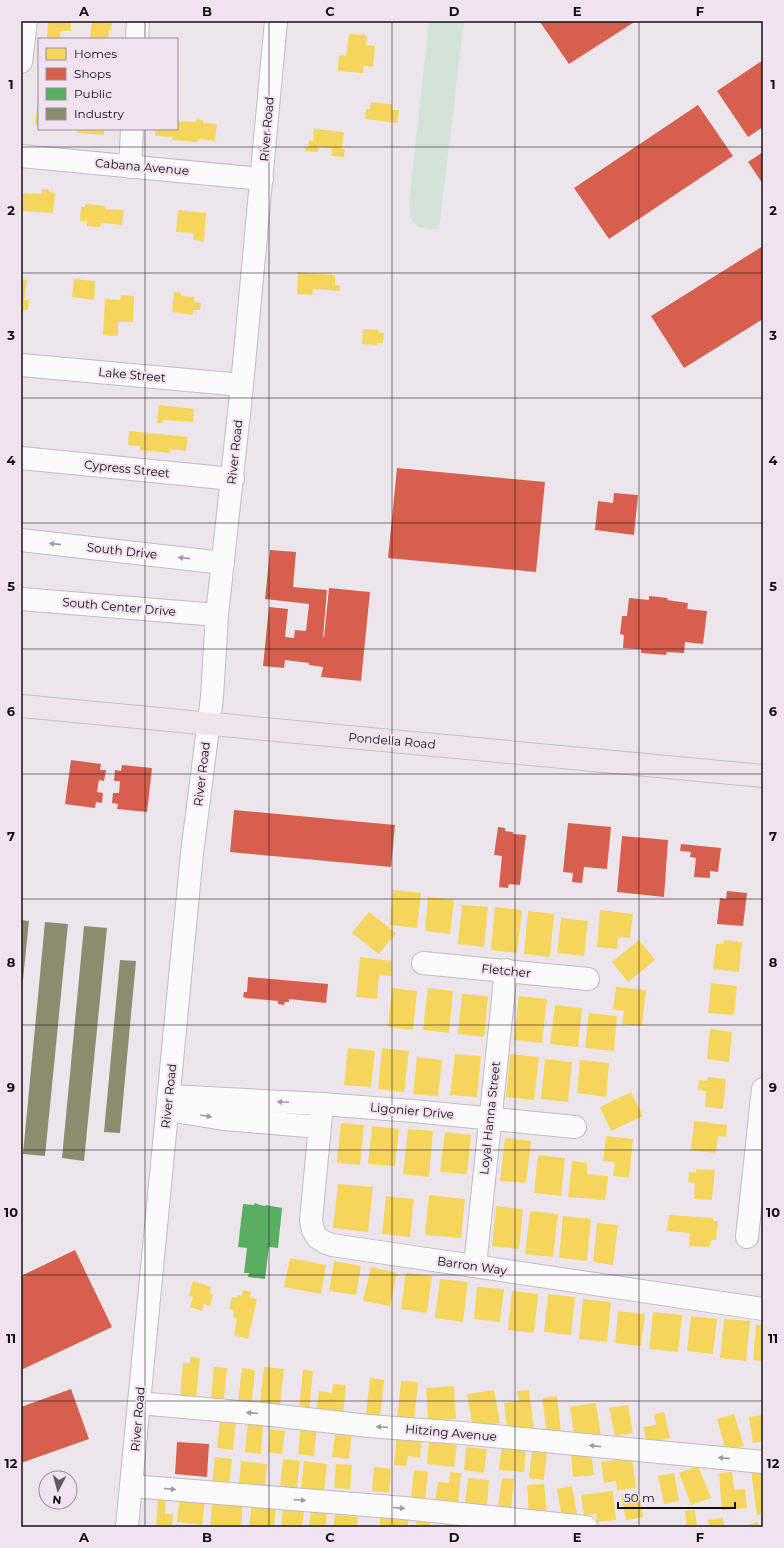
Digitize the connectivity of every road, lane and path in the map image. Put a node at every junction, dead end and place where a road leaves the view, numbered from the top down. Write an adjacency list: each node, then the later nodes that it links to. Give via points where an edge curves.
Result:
1 (26, 21): 5 (street)
2 (138, 21): 4 (street)
3 (276, 21): 9 (street, River Road)
4 (137, 38)
5 (21, 62)
6 (132, 130): 8 (street)
7 (21, 156): 8 (street, Cabana Avenue)
8 (130, 167): 9 (street, Cabana Avenue)
9 (262, 179): 11 (street, River Road)
10 (21, 364): 11 (street, Lake Street)
11 (242, 384): 13 (street, River Road)
12 (21, 458): 13 (street, Cypress Street)
13 (233, 479): 15 (street, River Road)
14 (21, 540): 15 (street, South Drive, one-way to 14)
15 (223, 563): 17 (street, River Road)
16 (21, 599): 17 (street, South Center Drive)
17 (218, 615): 19 (street, River Road)
18 (21, 706): 19 (main road, Pondella Road)
19 (209, 724): 20 (main road, Pondella Road); 25 (street, River Road, via 192,853)
20 (763, 776)
21 (423, 963): 22 (street, Fletcher)
22 (506, 970): 23 (street, Fletcher); 28 (street, Loyal Hanna Street)
23 (588, 979)
24 (763, 1089): 31 (street)
25 (168, 1103): 27 (street, Ligonier Drive); 34 (street, River Road)
26 (322, 1104): 27 (street, Ligonier Drive, one-way to 27); 28 (street, Ligonier Drive); 29 (street, Barron Way)
27 (248, 1111): 29 (street, Ligonier Drive)
28 (490, 1119): 30 (street, Ligonier Drive); 32 (street, Loyal Hanna Street)
29 (319, 1127): 32 (street, Barron Way, via 311,1220 312,1230 317,1236 332,1245)
30 (576, 1127)
31 (747, 1237)
32 (475, 1266): 33 (street, Barron Way)
33 (763, 1309)
34 (139, 1403): 35 (street, Hitzing Avenue, one-way to 34); 36 (street, River Road)
35 (763, 1462)
36 (131, 1486): 37 (street, River Road); 38 (street, one-way to 38, via 404,1508)
37 (126, 1527)
38 (586, 1527)

